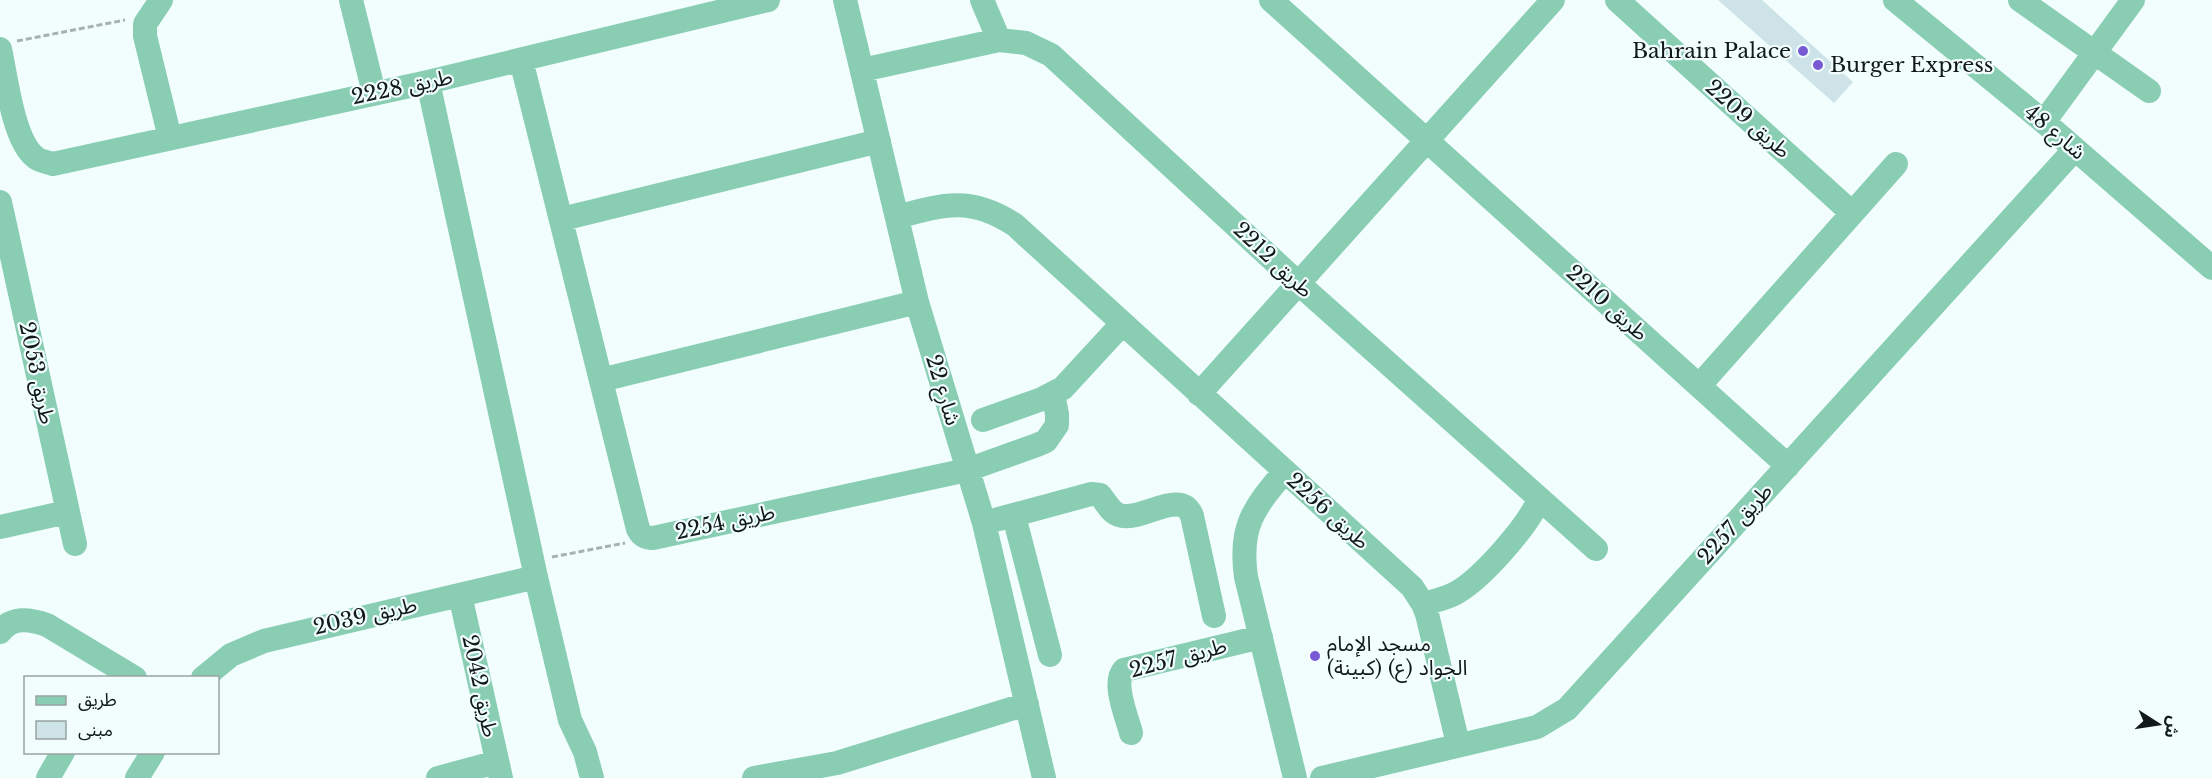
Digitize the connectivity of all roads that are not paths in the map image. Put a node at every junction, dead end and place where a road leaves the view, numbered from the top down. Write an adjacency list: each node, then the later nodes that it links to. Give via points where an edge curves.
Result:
1 (351, 0): 20 (street)
2 (768, 0): 12 (street, طريق 2228)
3 (845, 0): 17 (street, شارع 22)
4 (982, 0): 13 (street)
5 (1271, 0): 23 (street, طريق 2210)
6 (1553, 0): 23 (street)
7 (1617, 0): 28 (street, طريق 2209)
8 (1895, 0): 21 (street, شارع 48)
9 (2020, 0): 15 (street)
10 (2133, 0): 15 (street)
11 (155, 8): 22 (street, via 145,24 145,36)
12 (703, 8): 16 (street, طريق 2228)
13 (999, 40): 17 (street, طريق 2212); 32 (street, طريق 2212, via 1026,43 1051,55)
14 (6, 45): 22 (street, طريق 2228, via 17,126 24,146 36,159 52,164)
15 (2095, 52): 19 (street); 21 (street)
16 (521, 60): 18 (street, طريق 2228); 30 (street, طريق 2254)
17 (862, 70): 24 (street, شارع 22)
18 (428, 82): 20 (street, طريق 2228); 50 (street)
19 (2149, 91)
20 (374, 93): 22 (street, طريق 2228)
21 (2044, 122): 25 (street, شارع 48)
22 (170, 138)
23 (1427, 139): 32 (street); 36 (street, طريق 2210)
24 (879, 141): 29 (street, شارع 22); 30 (street)
25 (2075, 149): 31 (street, شارع 48); 40 (street, طريق 2257)
26 (1896, 164): 28 (street)
27 (0, 202): 44 (street, طريق 2053)
28 (1852, 213): 36 (street)
29 (897, 217): 33 (street, شارع 22); 34 (street, طريق 2256, via 957,204 997,213)
30 (562, 219): 35 (street, طريق 2254)
31 (2212, 268)
32 (1298, 283): 38 (street); 43 (street, طريق 2212)
33 (917, 302): 35 (street); 41 (street, شارع 22)
34 (1122, 324): 37 (street, via 1072,379); 38 (street, طريق 2256)
35 (601, 380): 41 (street, طريق 2254, via 638,529 647,538)
36 (1699, 386): 40 (street, طريق 2210)
37 (1053, 394): 39 (street); 41 (street, via 1057,425 1046,441)
38 (1199, 394): 42 (street, طريق 2256)
39 (983, 420)
40 (1788, 466): 64 (street, طريق 2257, via 1567,710 1537,727)
41 (966, 470): 46 (street, شارع 22)
42 (1284, 472): 53 (street, طريق 2256, via 1412,586); 57 (street, via 1263,497 1245,535 1246,577)
43 (1539, 499): 49 (street, طريق 2212); 53 (street, via 1525,526 1470,583 1454,594)
44 (67, 512): 47 (street); 48 (street, طريق 2053)
45 (1014, 516): 46 (street); 52 (street); 55 (street, via 1090,494 1100,495 1113,512 1125,516 1182,505 1192,516)
46 (984, 523): 54 (street, شارع 22)
47 (0, 527)
48 (75, 544)
49 (1596, 549)
50 (534, 569): 51 (street, طريق 2039); 62 (street)
51 (460, 594): 60 (street, طريق 2039, via 264,641 231,655); 67 (street, طريق 2042)
52 (1037, 603): 54 (street); 58 (street)
53 (1423, 604): 64 (street, طريق 2256)
54 (1005, 610): 61 (street, شارع 22)
55 (1214, 616)
56 (0, 632): 59 (street, via 17,620 32,619)
57 (1260, 637): 63 (street, طريق 2257, via 1124,670 1119,685); 75 (street)
58 (1050, 655)
59 (120, 674)
60 (205, 676)
61 (1027, 704): 73 (street, via 837,763); 74 (street, شارع 22)
62 (570, 720): 71 (street, via 571,756); 72 (street)
63 (1131, 734)
64 (1458, 744): 76 (street, طريق 2257)
65 (62, 754): 68 (street)
66 (152, 754): 69 (street)
67 (499, 770): 70 (street)
68 (48, 778)
69 (137, 778)
70 (438, 778)
71 (577, 778)
72 (592, 778)
73 (753, 778)
74 (1044, 778)
75 (1295, 778)
76 (1322, 778)

